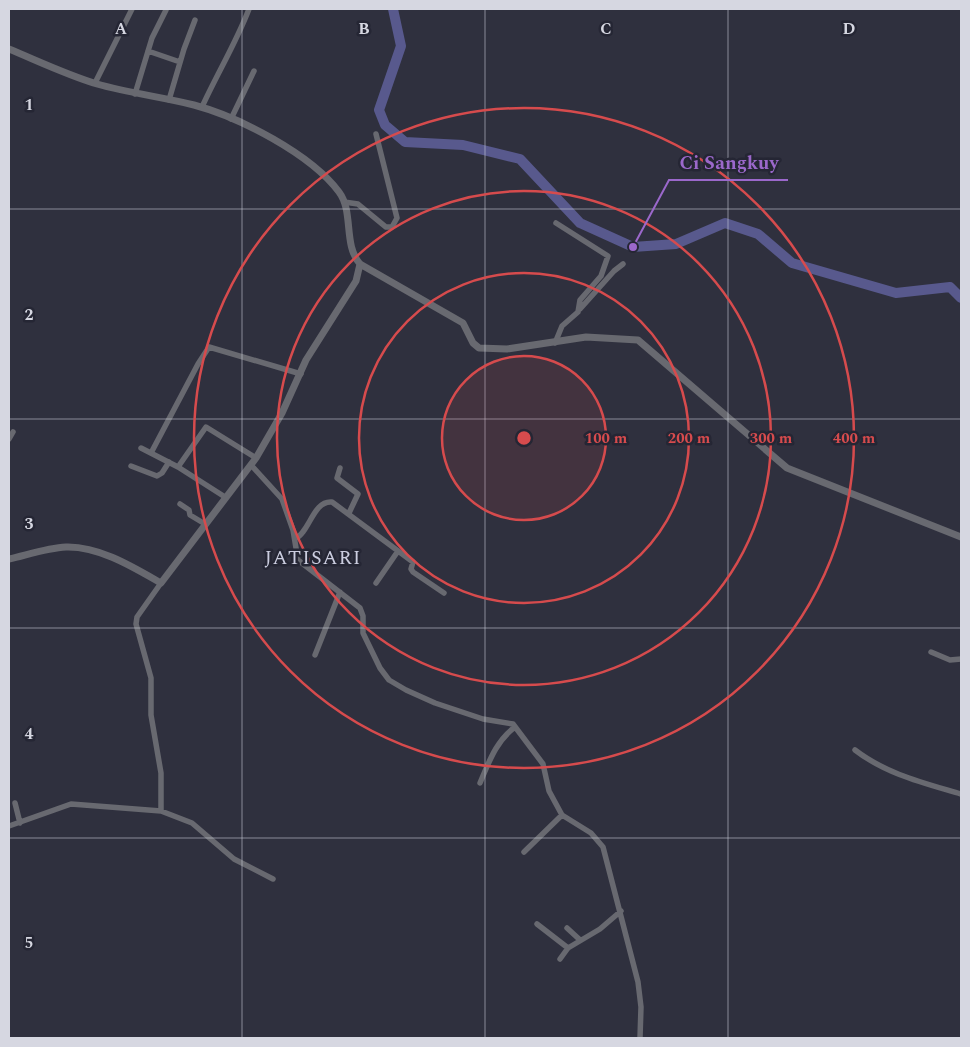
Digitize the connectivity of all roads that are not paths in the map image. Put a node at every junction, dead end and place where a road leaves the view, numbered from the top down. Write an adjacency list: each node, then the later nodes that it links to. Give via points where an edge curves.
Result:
1 (132, 9): 9 (street)
2 (249, 9): 12 (street)
3 (166, 10): 6 (street)
4 (195, 20): 7 (street)
5 (9, 49): 9 (street)
6 (148, 51): 7 (street); 10 (street)
7 (180, 62): 11 (street)
8 (254, 70): 13 (street)
9 (95, 83): 10 (street)
10 (135, 94): 11 (street)
11 (169, 100): 12 (street)
12 (202, 107): 13 (street)
13 (230, 119): 15 (street, via 263,133 295,153 339,192)
14 (376, 134): 15 (street, via 397,218 392,227 386,227 358,204)
15 (344, 202): 17 (street, via 354,253)
16 (556, 223): 19 (street, via 608,256 601,276 580,300)
17 (360, 264): 20 (street, via 462,323 479,348 496,350); 21 (street, via 356,281 306,360)
18 (623, 264): 19 (street)
19 (580, 309): 20 (street, via 562,326)
20 (555, 343): 36 (street, via 586,337 638,340 784,465)
21 (301, 374): 25 (street, via 209,347); 26 (street)
22 (13, 432): 23 (street)
23 (9, 439)
24 (141, 448): 25 (street)
25 (151, 453): 27 (street)
26 (256, 458): 28 (street); 30 (street, via 206,427)
27 (169, 462): 29 (street, via 156,477); 30 (street)
28 (251, 465): 32 (street); 37 (street, via 280,495)
29 (131, 466)
30 (178, 467): 32 (street)
31 (340, 468): 34 (street, via 337,478 358,494)
32 (225, 497): 35 (street)
33 (180, 504): 35 (street)
34 (348, 513): 37 (street, via 327,502 318,509 304,533); 38 (street)
35 (205, 524): 40 (street)
36 (961, 537)
37 (295, 539): 42 (street, via 298,560)
38 (398, 551): 41 (street); 43 (street, via 413,563 413,572)
39 (9, 559): 40 (street, via 57,548 79,548 128,564)
40 (161, 583): 52 (street, via 137,617 136,624 151,678 151,715 160,773)
41 (376, 583)
42 (340, 592): 45 (street); 47 (street, via 360,608 363,633 385,676 406,690 436,703 483,719 508,722)
43 (444, 593)
44 (931, 652): 46 (street, via 950,660)
45 (316, 655)
46 (961, 659)
47 (515, 727): 49 (street, via 504,735); 53 (street, via 543,764 549,792)
48 (855, 750): 50 (street, via 878,766 919,783)
49 (480, 783)
50 (961, 794)
51 (15, 803): 54 (street)
52 (161, 812): 54 (street, via 71,804); 57 (street, via 192,823 234,859)
53 (562, 815): 56 (street); 58 (street, via 591,833 603,847)
54 (20, 823): 55 (street)
55 (9, 826)
56 (524, 852)
57 (273, 879)
58 (621, 911): 61 (street, via 600,929); 64 (street, via 638,982)
59 (537, 924): 62 (street)
60 (567, 928): 61 (street)
61 (580, 939): 62 (street)
62 (568, 948): 63 (street)
63 (560, 959)
64 (640, 1038)

